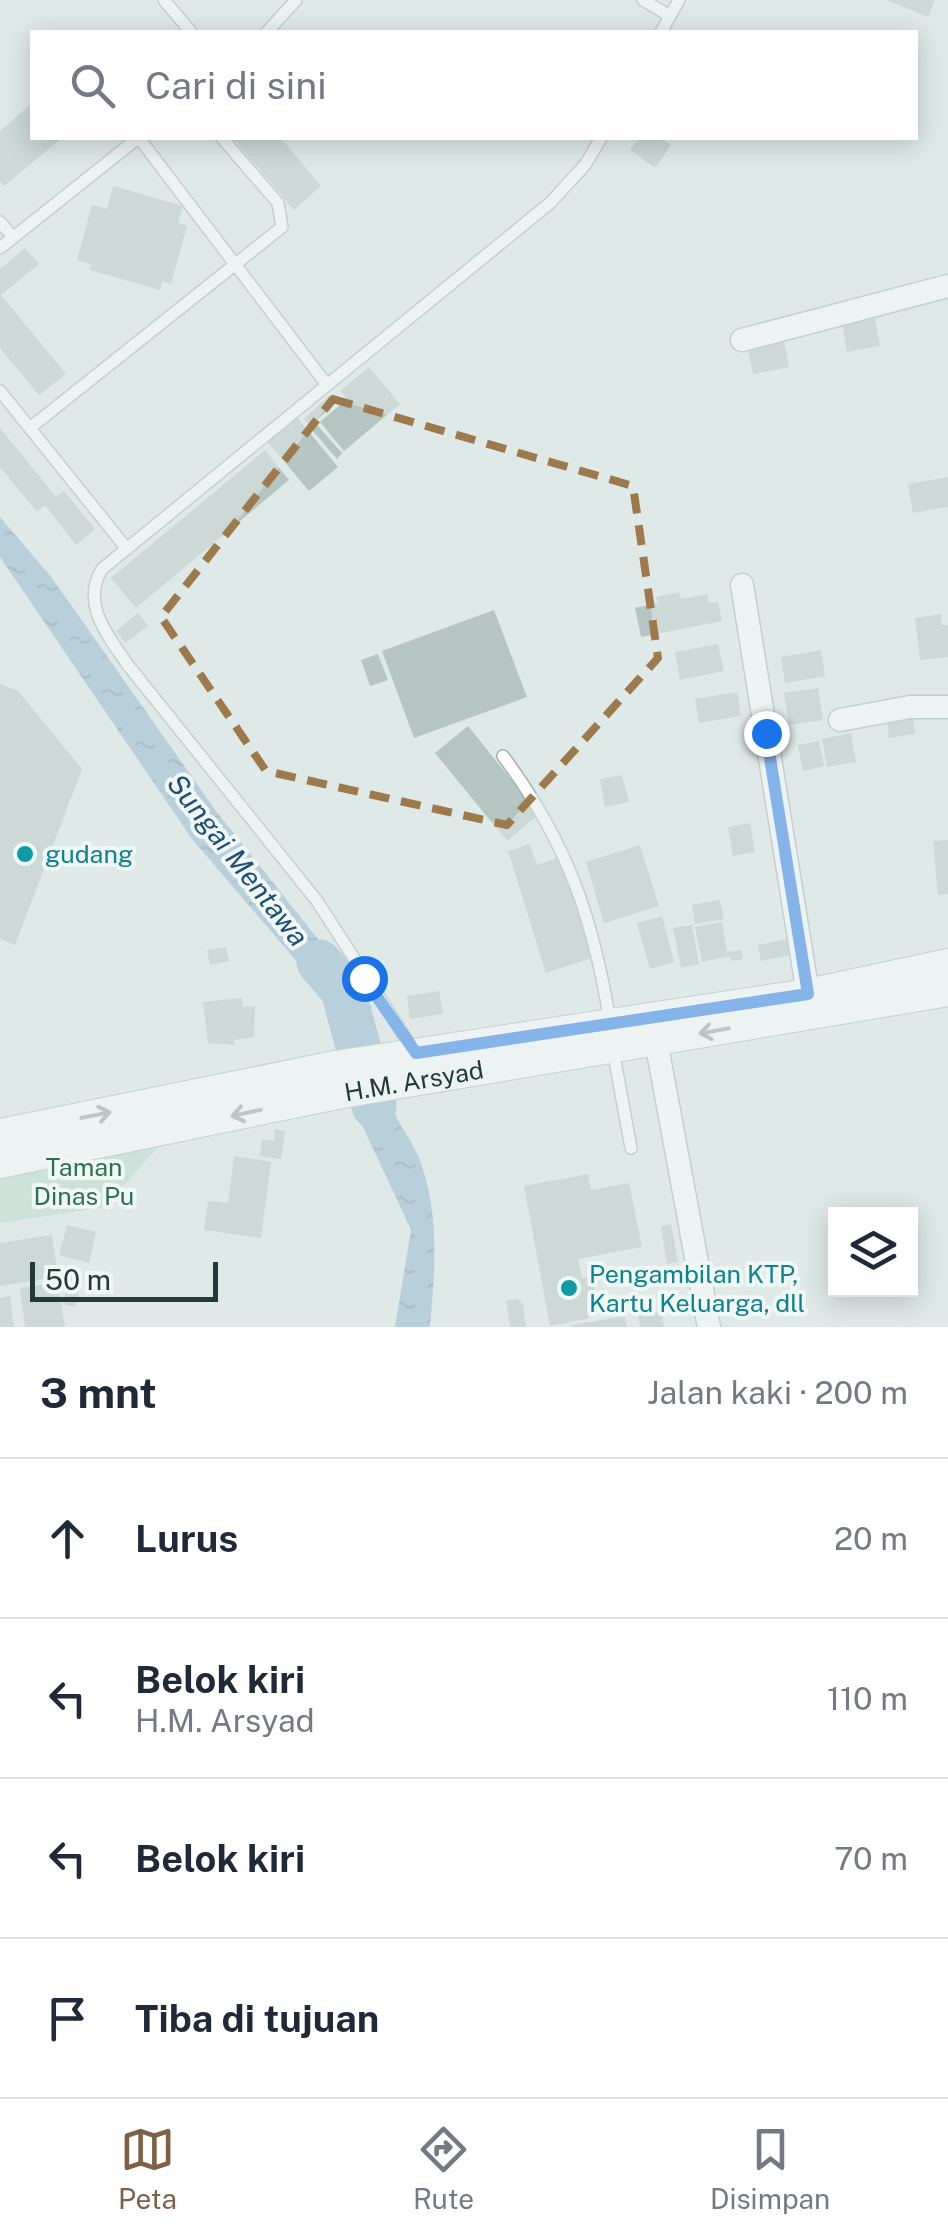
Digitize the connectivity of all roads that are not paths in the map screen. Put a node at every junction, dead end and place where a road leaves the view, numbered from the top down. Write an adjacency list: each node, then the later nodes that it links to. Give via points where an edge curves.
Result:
1 (164, 0): 6 (lane)
2 (296, 0): 7 (lane)
3 (643, 0): 5 (lane)
4 (679, 0): 5 (lane)
5 (670, 16): 8 (lane)
6 (189, 30)
7 (268, 30)
8 (661, 30)
9 (135, 140): 14 (lane)
10 (140, 140): 16 (lane)
11 (224, 140): 16 (lane, via 284,215 282,227)
12 (600, 140): 19 (lane, via 550,203)
13 (0, 222): 14 (lane)
14 (13, 237): 15 (lane)
15 (0, 248)
16 (236, 265): 19 (lane); 21 (lane)
17 (948, 286): 18 (street)
18 (742, 340)
19 (327, 385): 22 (lane)
20 (0, 390): 21 (lane)
21 (30, 428): 22 (lane)
22 (127, 549): 32 (lane, via 94,582 101,623 317,900)
23 (742, 584): 29 (street)
24 (948, 707): 25 (street)
25 (840, 720)
26 (503, 756): 30 (lane, via 562,846 602,972)
27 (948, 964): 29 (street, H.M. Arsyad)
28 (948, 990): 31 (street, H.M. Arsyad, one-way to 31)
29 (808, 994): 30 (street, H.M. Arsyad)
30 (611, 1035): 31 (street, H.M. Arsyad); 32 (street, H.M. Arsyad); 35 (lane)
31 (656, 1041): 37 (street)
32 (405, 1070): 33 (street, H.M. Arsyad)
33 (338, 1080): 34 (street, H.M. Arsyad, one-way to 33); 36 (street, H.M. Arsyad, one-way to 36)
34 (0, 1134)
35 (631, 1148)
36 (0, 1163)
37 (709, 1327)

